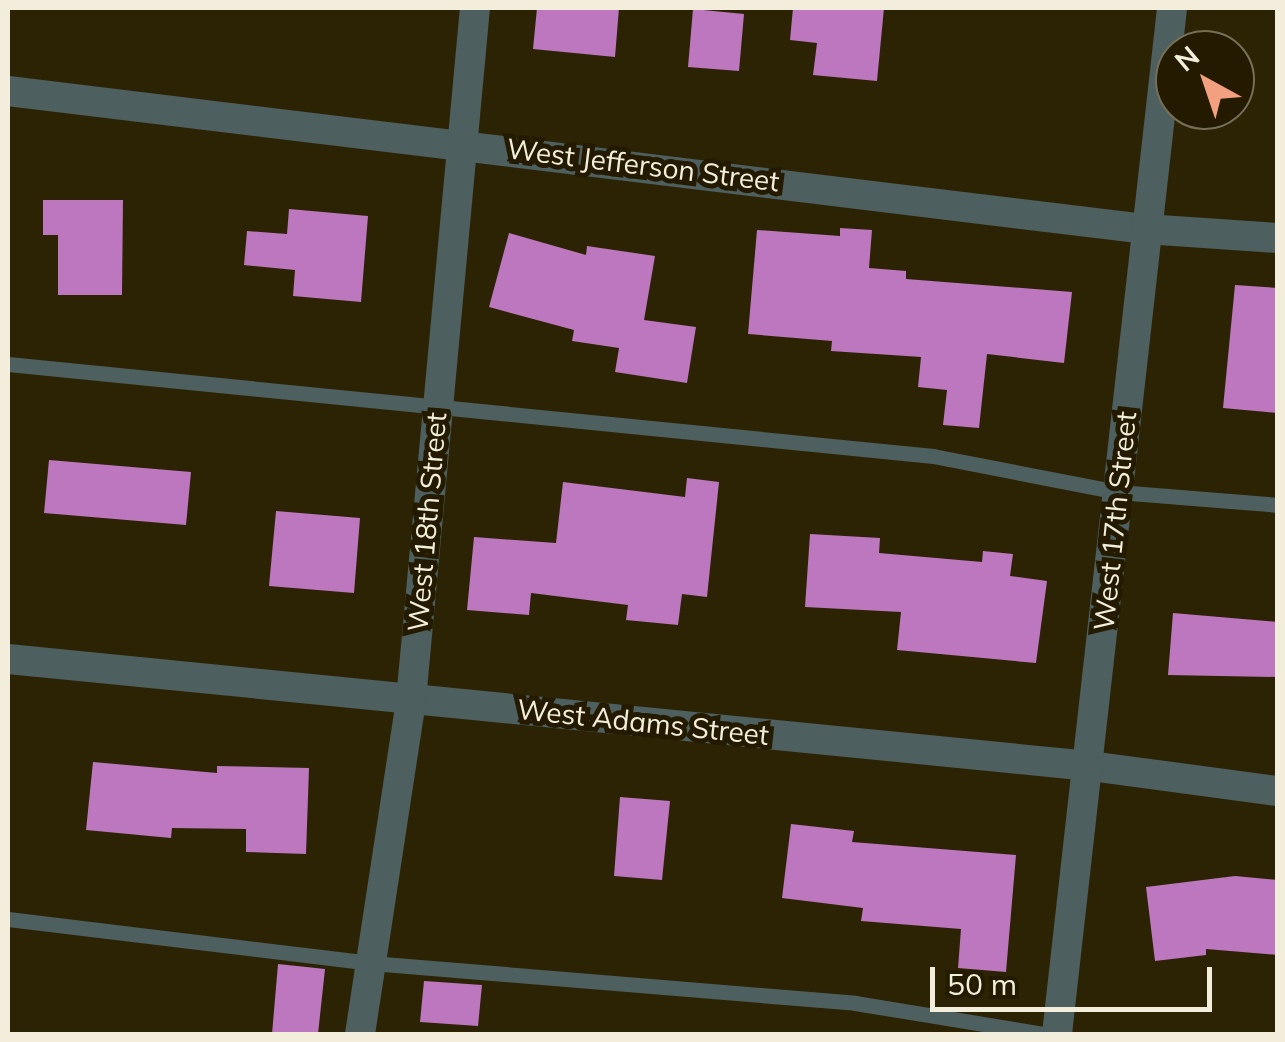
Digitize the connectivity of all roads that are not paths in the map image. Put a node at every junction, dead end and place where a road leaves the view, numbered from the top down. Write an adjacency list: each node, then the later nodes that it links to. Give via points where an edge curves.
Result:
1 (475, 8): 4 (street, West 18th Street)
2 (1172, 8): 5 (street, West 17th Street)
3 (8, 92): 4 (street, West Jefferson Street)
4 (461, 142): 5 (street, West Jefferson Street); 8 (street, West 18th Street)
5 (1145, 229): 6 (street, West Jefferson Street); 9 (street, West 17th Street)
6 (1278, 238)
7 (8, 364): 8 (lane)
8 (437, 408): 9 (lane, via 932,456); 12 (street, West 18th Street)
9 (1118, 492): 10 (lane); 13 (street, West 17th Street)
10 (1278, 505)
11 (8, 659): 12 (street, West Adams Street)
12 (411, 700): 13 (street, West Adams Street); 16 (street, West 18th Street)
13 (1090, 766): 14 (street, West Adams Street); 19 (street, West 17th Street)
14 (1278, 791)
15 (8, 919): 16 (lane)
16 (370, 963): 17 (street, West 18th Street); 18 (lane, via 855,1003)
17 (360, 1034)
18 (1044, 1034)
19 (1057, 1034)

